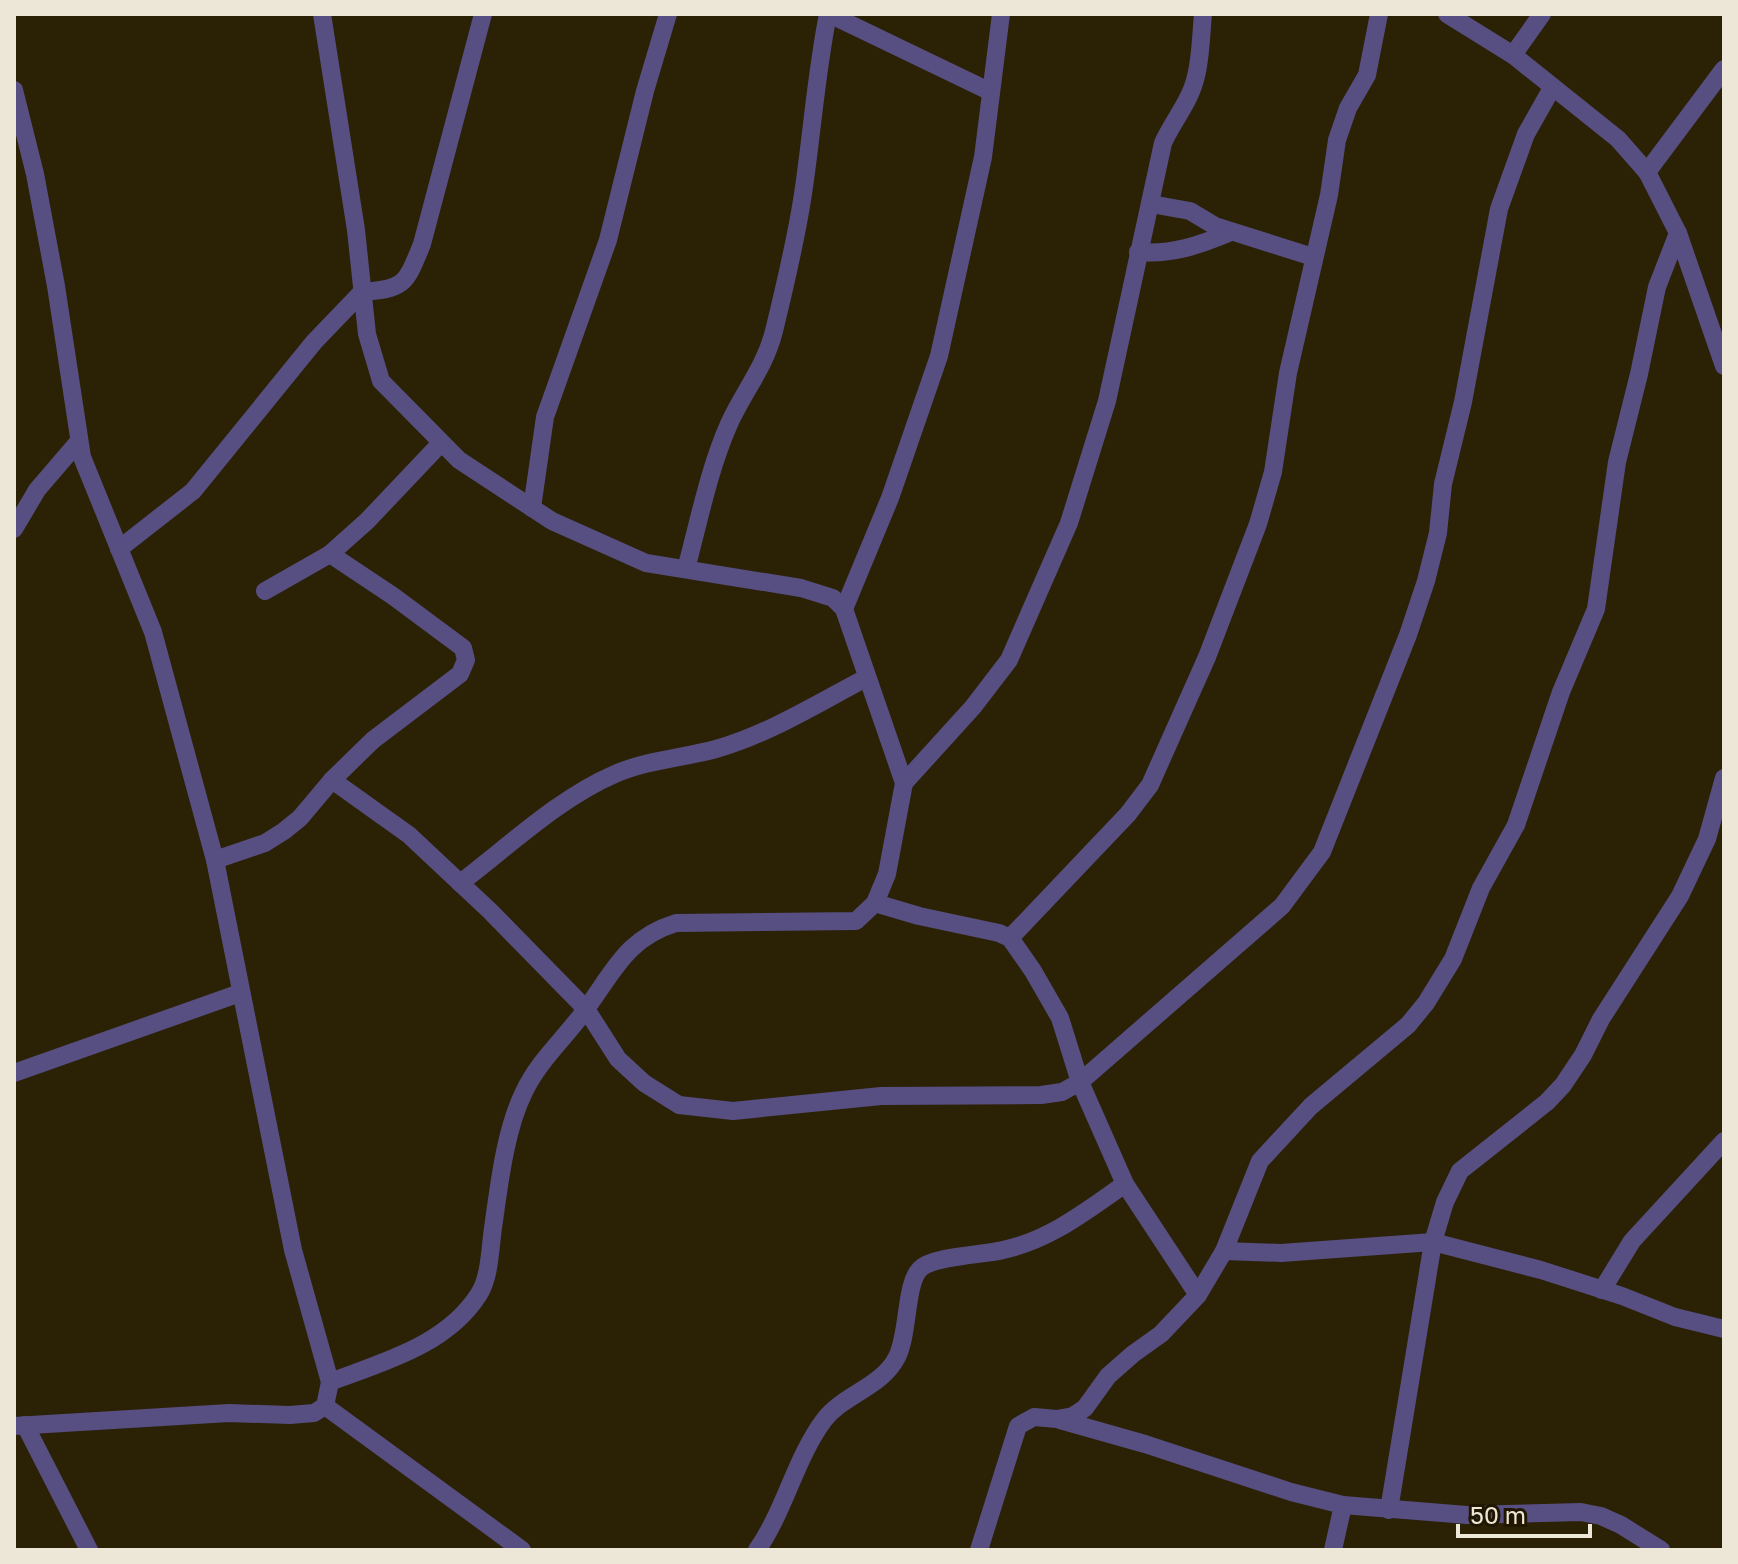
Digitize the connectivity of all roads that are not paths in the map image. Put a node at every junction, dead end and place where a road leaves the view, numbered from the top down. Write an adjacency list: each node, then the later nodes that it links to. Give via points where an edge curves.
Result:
1 (322, 14): 21 (street)
2 (483, 14): 21 (street, via 422,244 408,278 390,290)
3 (668, 14): 26 (street, via 608,240 545,417)
4 (829, 14): 14 (street); 30 (street, via 803,196 773,335 761,370 728,426)
5 (1001, 14): 14 (street)
6 (1203, 14): 16 (street, via 1196,78 1163,143)
7 (1379, 14): 20 (street, via 1367,75 1337,140)
8 (1447, 14): 10 (street)
9 (1542, 14): 10 (street)
10 (1513, 55): 12 (street)
11 (1724, 69): 15 (street)
12 (1552, 88): 15 (street, via 1618,139); 45 (street, via 1526,134 1499,209 1426,581 1322,852 1282,906)
13 (14, 90): 24 (street, via 40,202)
14 (991, 92): 32 (street, via 983,157 939,356 890,498)
15 (1647, 172): 18 (street)
16 (1151, 204): 17 (street, via 1190,211); 19 (street)
17 (1231, 232): 19 (street, via 1196,247); 20 (street)
18 (1678, 233): 22 (street); 49 (street, via 1657,287 1617,462 1596,609 1516,825 1481,888 1453,959 1426,1003 1387,1044 1311,1106 1260,1161)
19 (1138, 252): 36 (street, via 1107,401 1069,523 1035,602 1009,660)
20 (1313, 257): 41 (street, via 1273,472 1258,524 1170,745 1128,814)
21 (362, 292): 25 (street, via 381,381); 28 (street, via 314,342 193,491)
22 (1719, 336): 23 (street)
23 (1724, 366)
24 (79, 441): 27 (street, via 37,490); 28 (street)
25 (441, 443): 26 (street); 29 (street)
26 (532, 508): 30 (street, via 646,563)
27 (14, 529)
28 (119, 549): 38 (street, via 153,632)
29 (330, 554): 31 (street); 35 (street, via 463,648 466,660 460,674 373,740)
30 (686, 569): 32 (street, via 801,588 833,598)
31 (265, 591)
32 (844, 609): 33 (street)
33 (866, 678): 36 (street); 39 (street, via 764,732 618,772 580,791)
34 (1724, 778): 37 (street)
35 (332, 780): 38 (street, via 284,831); 39 (street, via 409,835)
36 (904, 783): 40 (street, via 887,874)
37 (1716, 841): 48 (street, via 1563,1085 1460,1171)
38 (215, 860): 42 (street)
39 (460, 883): 43 (street)
40 (875, 903): 41 (street); 43 (street, via 856,921 676,923 659,928 614,967)
41 (1010, 938): 45 (street, via 1060,1018)
42 (240, 993): 44 (street); 53 (street, via 293,1250)
43 (586, 1009): 45 (street, via 618,1059 679,1105 733,1111 881,1096 1041,1095); 53 (street, via 524,1092 497,1196 481,1292 459,1319 419,1348)
44 (14, 1073)
45 (1080, 1082): 47 (street)
46 (1724, 1141): 50 (street, via 1632,1241)
47 (1125, 1184): 51 (street); 61 (street, via 1040,1240 920,1268 911,1285 906,1334 896,1360 822,1422)
48 (1433, 1242): 49 (street, via 1281,1253); 50 (street); 58 (street)
49 (1224, 1251): 51 (street)
50 (1602, 1290): 52 (street)
51 (1198, 1295): 55 (street, via 1161,1334 1108,1376 1085,1408)
52 (1724, 1329)
53 (330, 1382): 54 (street)
54 (325, 1406): 56 (street, via 314,1413 290,1415 229,1413); 60 (street)
55 (1057, 1419): 57 (street); 62 (street, via 1034,1417 1018,1426)
56 (20, 1426): 59 (street)
57 (1343, 1505): 58 (street); 63 (street)
58 (1389, 1510): 64 (street, via 1467,1515 1581,1512 1621,1525)
59 (89, 1550)
60 (522, 1550)
61 (757, 1550)
62 (979, 1550)
63 (1333, 1550)
64 (1661, 1550)

